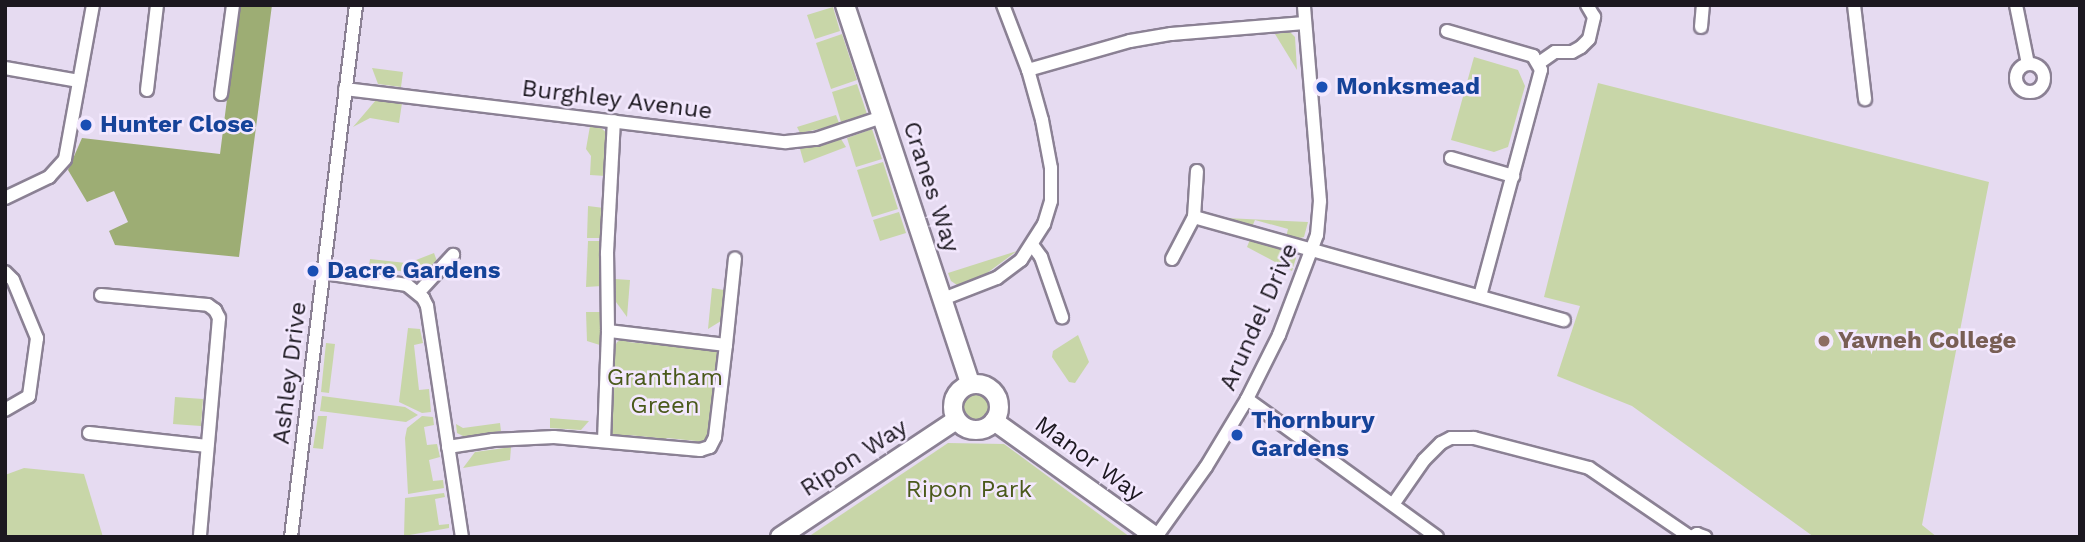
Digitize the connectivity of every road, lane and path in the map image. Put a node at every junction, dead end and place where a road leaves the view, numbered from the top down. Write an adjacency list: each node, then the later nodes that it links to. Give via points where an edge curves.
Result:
1 (93, 5): 19 (street)
2 (158, 5): 21 (street)
3 (233, 5): 22 (street)
4 (356, 5): 20 (street, Ashley Drive)
5 (845, 5): 24 (street, Cranes Way)
6 (1003, 5): 18 (street)
7 (1304, 5): 12 (street, Arundel Drive)
8 (1587, 5): 15 (street, via 1594,17 1589,39 1572,52 1555,52)
9 (1703, 5): 13 (street)
10 (1854, 5): 23 (street)
11 (2016, 5): 16 (street)
12 (1305, 23): 18 (street, via 1149,38); 32 (street, Arundel Drive, via 1320,201)
13 (1700, 27)
14 (1447, 31): 15 (street, via 1533,56)
15 (1539, 62): 28 (street, via 1540,78)
16 (2028, 64)
17 (6, 70): 19 (street)
18 (1028, 70): 31 (street, via 1051,168 1051,201)
19 (79, 81): 29 (street, via 61,166 50,177)
20 (345, 89): 25 (street, Burghley Avenue); 37 (street, Ashley Drive)
21 (147, 90)
22 (221, 94)
23 (1865, 99)
24 (882, 117): 25 (street, Burghley Avenue, via 816,139 786,142); 41 (street, Cranes Way)
25 (614, 121): 44 (street)
26 (1451, 158): 28 (street)
27 (1197, 171): 30 (street)
28 (1513, 176): 40 (street)
29 (5, 198)
30 (1194, 217): 32 (street); 35 (street)
31 (1033, 246): 41 (street, via 997,278); 42 (street)
32 (1312, 249): 40 (street); 47 (street, Arundel Drive, via 1279,335)
33 (453, 255): 38 (street)
34 (735, 258): 45 (street)
35 (1172, 259)
36 (5, 272): 48 (street, via 37,338 29,396)
37 (324, 274): 38 (street, via 407,285); 57 (street, Ashley Drive)
38 (418, 293): 54 (street, via 430,314)
39 (101, 295): 53 (street, via 208,305 215,310 219,318)
40 (1480, 296): 43 (street)
41 (943, 299): 46 (street, Cranes Way)
42 (1062, 317)
43 (1564, 320)
44 (608, 331): 45 (street); 52 (street)
45 (726, 345): 52 (street, via 710,447 700,450)
46 (970, 384): 49 (street, via 954,398); 50 (street, via 984,385 995,394 999,408)
47 (1247, 399): 55 (street); 60 (street, Arundel Drive)
48 (5, 411)
49 (956, 420): 50 (street, via 974,430); 59 (street, Ripon Way)
50 (994, 421): 60 (street, Manor Way)
51 (89, 433): 53 (street)
52 (604, 441): 54 (street, via 525,437)
53 (207, 446): 56 (street)
54 (448, 447): 58 (street)
55 (1394, 503): 61 (street); 62 (street, via 1441,443 1474,438 1589,468)
56 (200, 537)
57 (291, 537)
58 (462, 537)
59 (780, 537)
60 (1156, 537)
61 (1437, 537)
62 (1691, 537): 63 (street)
63 (1705, 537)

